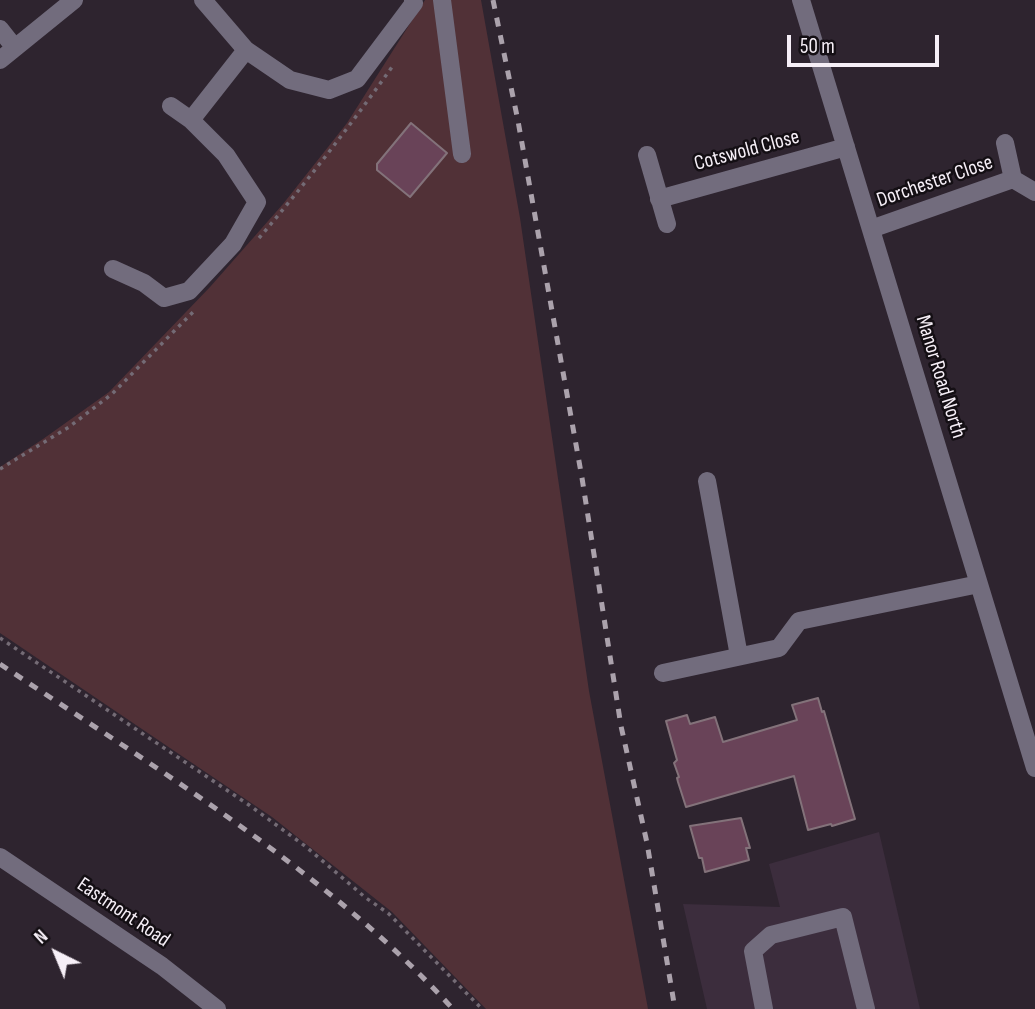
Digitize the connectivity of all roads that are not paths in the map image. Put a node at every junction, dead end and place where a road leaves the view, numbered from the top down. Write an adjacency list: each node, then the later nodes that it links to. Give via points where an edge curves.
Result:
1 (74, 0): 7 (street)
2 (203, 0): 8 (street)
3 (413, 0): 8 (street, via 357,79 329,90 289,80)
4 (442, 0): 14 (street)
5 (801, 0): 13 (street, Manor Road North)
6 (0, 29): 7 (street)
7 (15, 48): 9 (street)
8 (246, 50): 11 (street)
9 (0, 60)
10 (171, 106): 11 (street)
11 (191, 120): 21 (street, via 226,156 257,202 233,244 189,291 164,298)
12 (1005, 144): 16 (street, Dorchester Close)
13 (846, 147): 18 (street, Cotswold Close); 20 (street, Manor Road North)
14 (462, 153)
15 (647, 155): 18 (street)
16 (1013, 178): 17 (street, Dorchester Close); 20 (street, Dorchester Close)
17 (1035, 192)
18 (659, 199): 19 (street)
19 (667, 224)
20 (871, 229): 23 (street, Manor Road North)
21 (113, 269)
22 (707, 481): 24 (street)
23 (979, 584): 24 (street, via 799,621 779,648); 26 (street, Manor Road North)
24 (739, 656): 25 (street)
25 (663, 673)
26 (1035, 768)
27 (0, 857): 28 (street, Eastmont Road)
28 (217, 1009)
29 (764, 1009): 30 (street, via 753,951 771,935 843,917)
30 (866, 1009)

